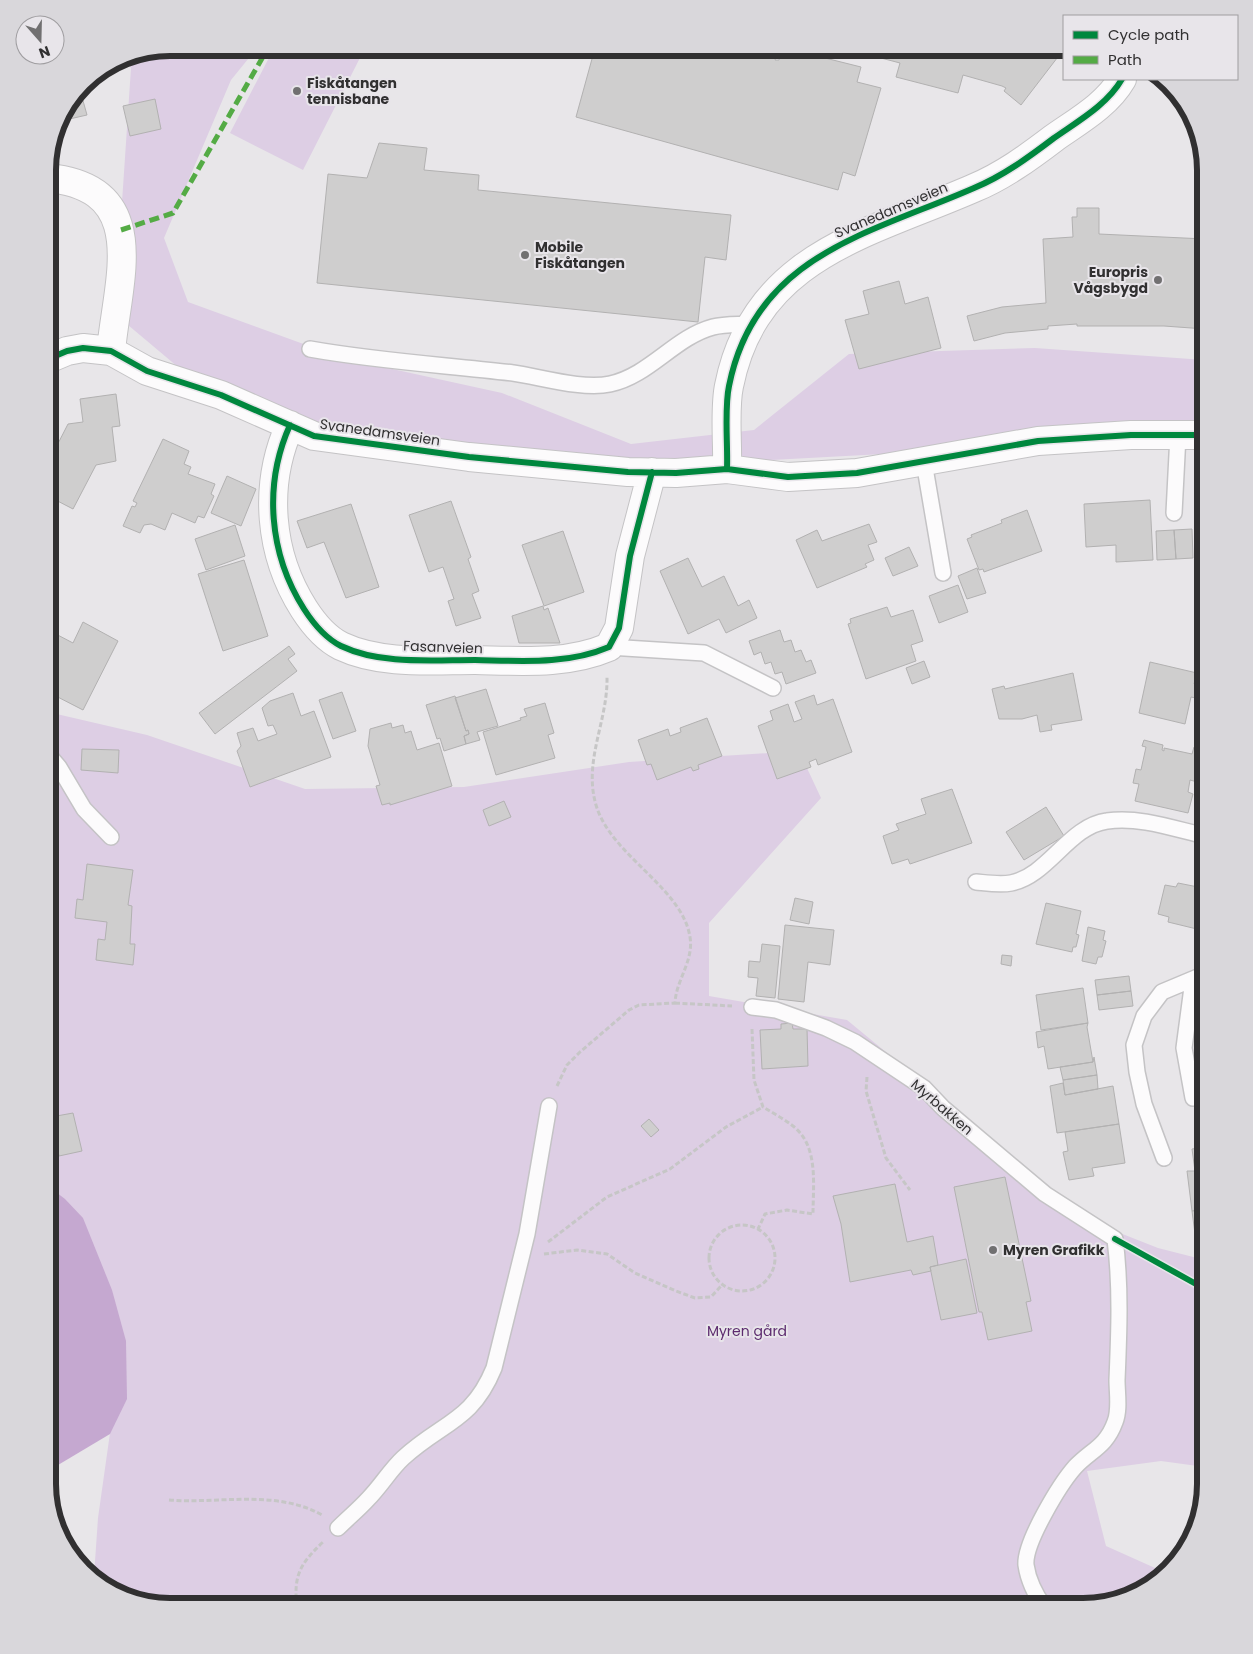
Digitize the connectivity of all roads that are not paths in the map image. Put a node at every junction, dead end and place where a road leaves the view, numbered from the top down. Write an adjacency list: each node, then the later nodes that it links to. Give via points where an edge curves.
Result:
1 (1121, 80): 3 (street, Svanedamsveien, via 1103,103 1001,174 976,188 851,238 818,258 768,298)
2 (56, 178): 5 (street, via 66,179 95,193 111,208 121,230 122,251)
3 (751, 324): 4 (lane, via 712,328 683,342 634,375 610,384 581,384); 11 (street, Svanedamsveien, via 728,388)
4 (310, 349)
5 (111, 351): 6 (street, Svanedamsveien, via 83,348); 7 (street, Svanedamsveien, via 147,371 221,395)
6 (56, 355)
7 (290, 425): 12 (street, Svanedamsveien, via 314,436 405,448 563,466); 15 (street, Fasanveien, via 282,443 272,501 273,530 294,594 314,624 340,645 370,656 530,662 591,655)
8 (1178, 435): 9 (street, Svanedamsveien); 10 (street, Svanedamsveien, via 1038,441); 13 (lane)
9 (1197, 435)
10 (924, 462): 11 (street, Svanedamsveien, via 857,472 788,477); 14 (lane)
11 (727, 469): 12 (street, Svanedamsveien)
12 (652, 472): 15 (street, via 630,556 618,628)
13 (1174, 513)
14 (943, 573)
15 (609, 647): 16 (lane, Fasanveien, via 704,652)
16 (773, 688)
17 (56, 763): 19 (lane, via 84,809)
18 (1197, 834): 20 (lane, via 1160,825 1107,821 1093,825 1028,877 1010,884)
19 (111, 837)
20 (976, 882)
21 (1197, 978): 26 (lane, via 1162,992 1144,1016 1134,1045 1144,1104)
22 (1197, 986): 24 (lane, via 1184,1048)
23 (752, 1008): 28 (lane, Myrbakken, via 776,1010 826,1028 868,1051 924,1088 943,1108 1045,1194 1115,1239 1120,1309 1116,1419 1106,1439 1075,1467 1052,1500 1028,1552 1026,1564)
24 (1192, 1098)
25 (549, 1106): 27 (lane, via 521,1257 494,1368 481,1395 462,1416 401,1460)
26 (1164, 1158)
27 (338, 1528)
28 (1039, 1598)

